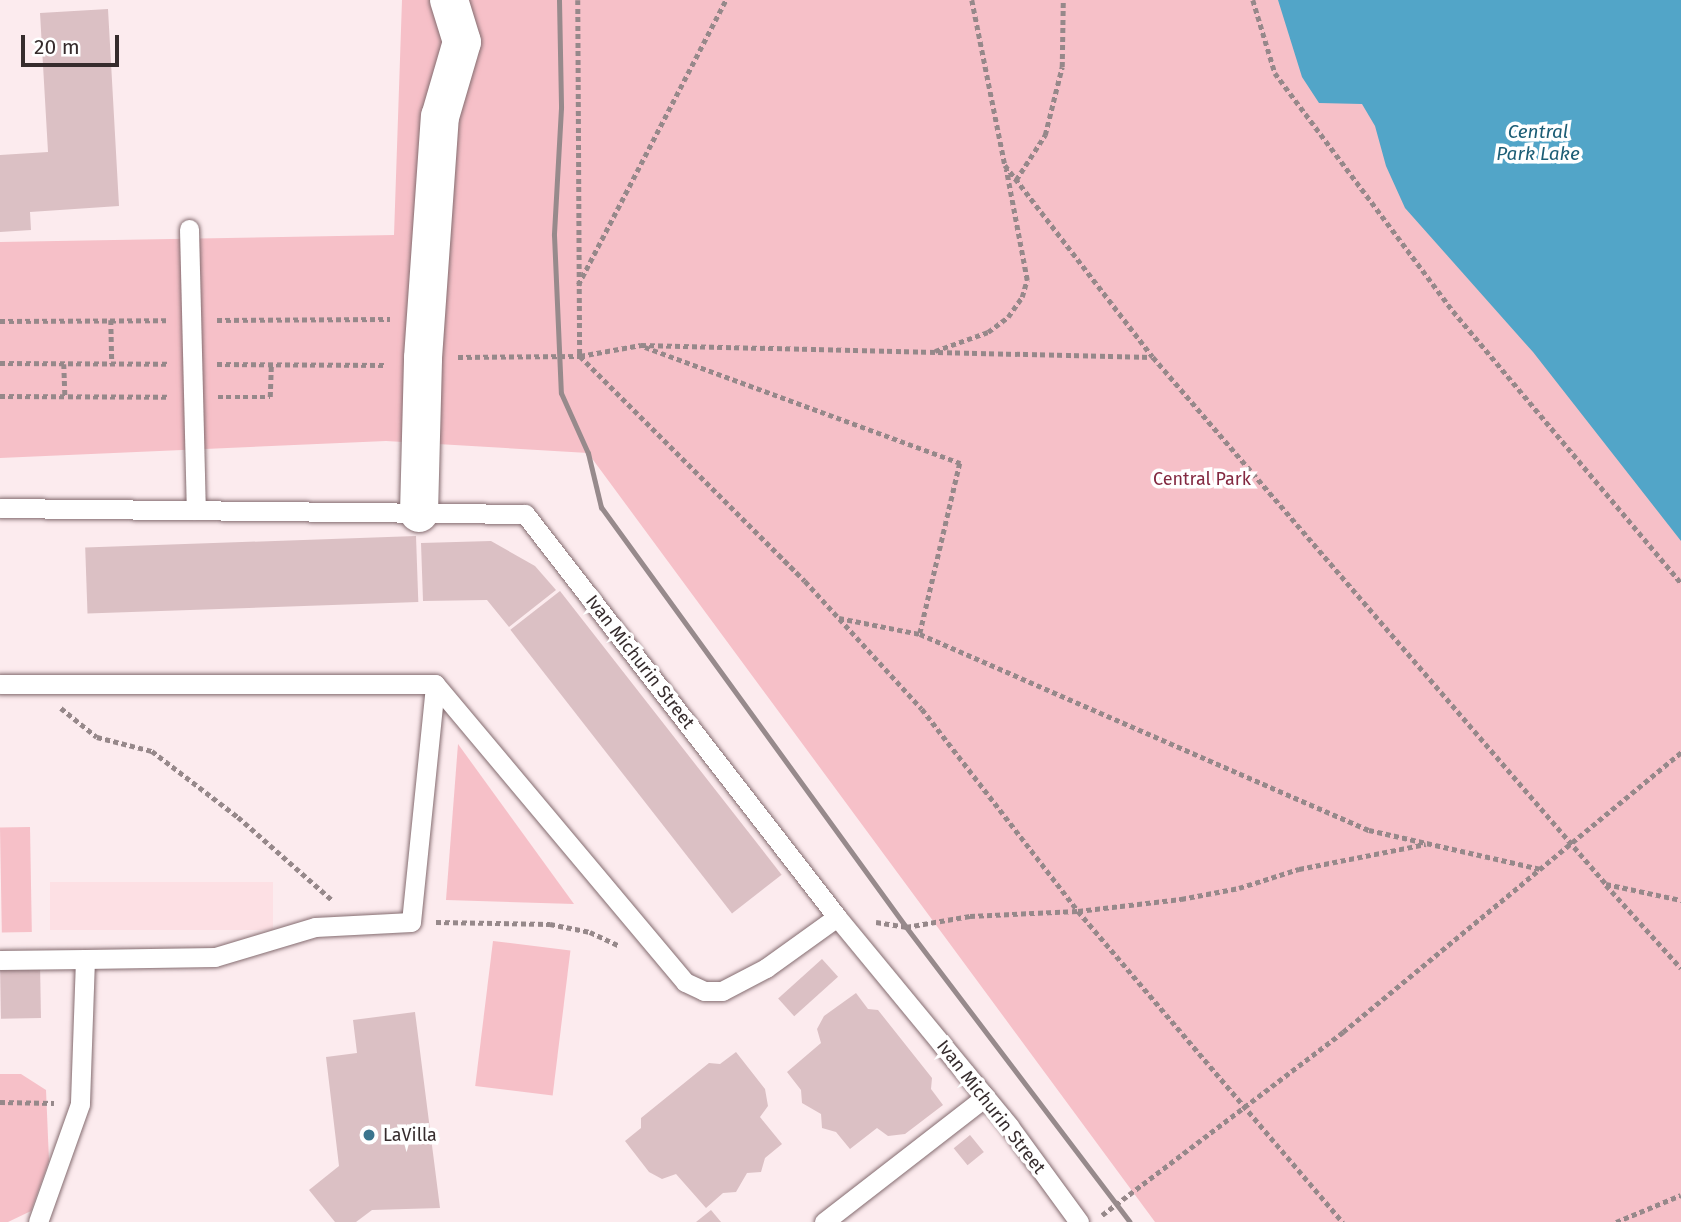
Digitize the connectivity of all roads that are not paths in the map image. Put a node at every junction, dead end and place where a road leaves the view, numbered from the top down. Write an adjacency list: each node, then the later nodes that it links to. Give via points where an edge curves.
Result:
1 (449, 0): 5 (street, via 462,42 440,117 423,358)
2 (189, 229): 4 (lane)
3 (0, 508): 4 (lane, Ivan Michurin Street)
4 (195, 510): 5 (lane, Ivan Michurin Street)
5 (419, 513): 8 (lane, Ivan Michurin Street, via 525,514)
6 (0, 684): 7 (lane)
7 (435, 684): 8 (lane, via 685,982 704,991 722,991 766,968); 9 (lane, via 411,922 315,927 215,957)
8 (837, 917): 11 (lane, Ivan Michurin Street)
9 (85, 958): 10 (lane); 12 (lane, via 80,1104)
10 (0, 960)
11 (985, 1097): 13 (lane); 14 (lane, Ivan Michurin Street)
12 (38, 1222)
13 (824, 1222)
14 (1079, 1222)

